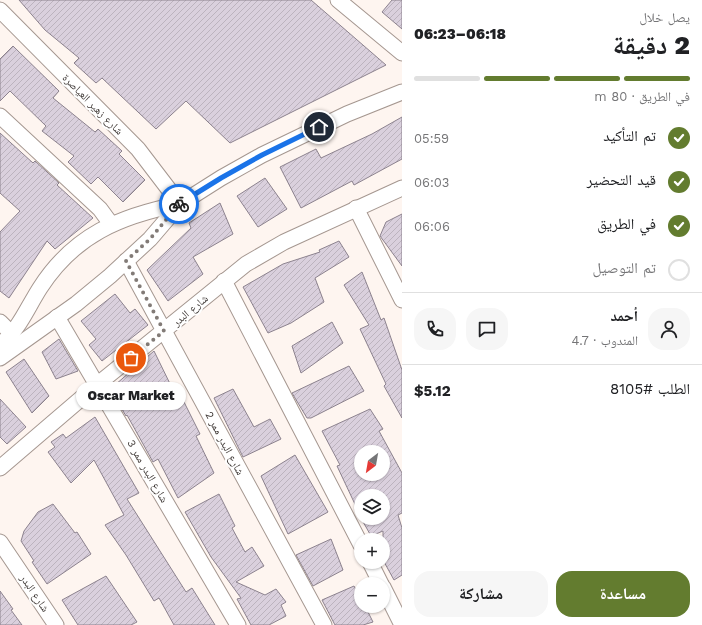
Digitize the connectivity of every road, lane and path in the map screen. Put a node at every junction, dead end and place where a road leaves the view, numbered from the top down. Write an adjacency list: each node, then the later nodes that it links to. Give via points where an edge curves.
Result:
1 (338, 0): 3 (street)
2 (0, 10): 7 (street, شارع زهير العياصرة, via 138,149)
3 (398, 46)
4 (402, 92): 7 (street, via 347,114 262,155)
5 (0, 116): 9 (street, via 100,209)
6 (402, 188): 8 (street, شارع البدر)
7 (180, 204): 9 (street, via 145,212); 10 (street, via 150,239)
8 (356, 208): 11 (street, شارع البدر, via 284,242 246,264); 12 (street)
9 (111, 224): 16 (street, via 83,241 59,263 39,289)
10 (126, 261): 13 (street, via 93,291); 15 (street, شارع البدر ممر 2)
11 (224, 281): 15 (street, شارع البدر); 21 (street)
12 (402, 300)
13 (57, 317): 18 (street); 19 (street, شارع البدر ممر 3)
14 (0, 322): 16 (street)
15 (164, 331): 19 (street, شارع البدر); 27 (street, شارع البدر ممر 2)
16 (12, 334): 17 (street)
17 (0, 345)
18 (0, 358)
19 (98, 384): 20 (street, شارع البدر); 26 (street, شارع البدر ممر 3)
20 (0, 468)
21 (355, 533)
22 (0, 542): 25 (street, شارع البدر)
23 (390, 601): 24 (street)
24 (402, 624)
25 (56, 625)
26 (238, 625)
27 (324, 625)

